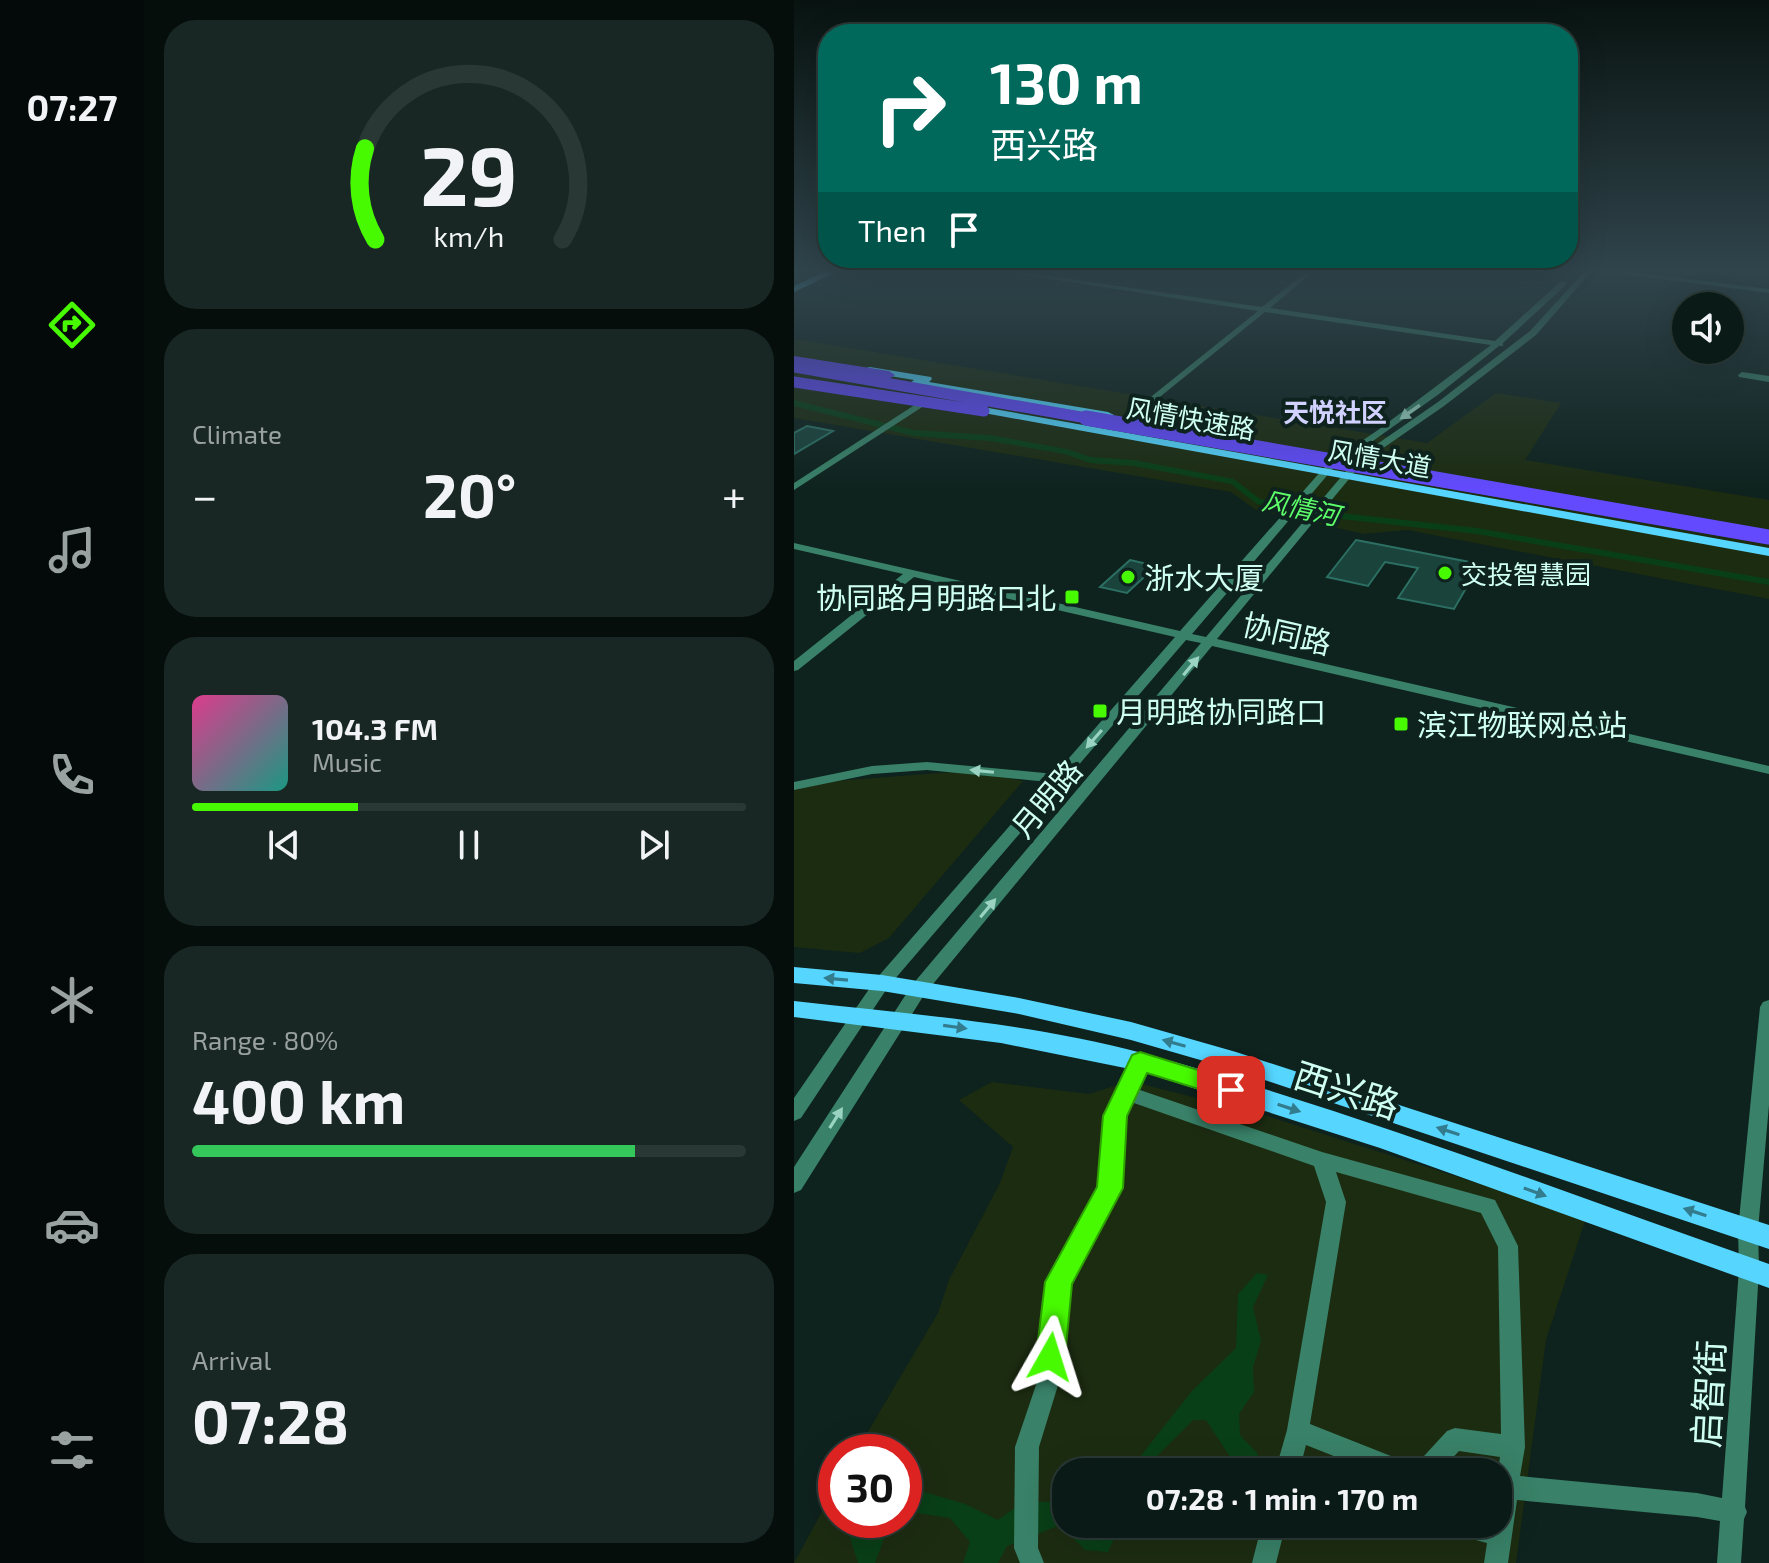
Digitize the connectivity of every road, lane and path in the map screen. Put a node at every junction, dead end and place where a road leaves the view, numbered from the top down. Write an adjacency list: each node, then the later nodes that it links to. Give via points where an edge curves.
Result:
1 (1221, 345): 9 (street)
2 (1497, 345): 10 (street, one-way to 10)
3 (1518, 345): 11 (street, 月明路)
4 (794, 362): 9 (highway, 风情快速路, bridge); 9 (highway, bridge, via 1067,406)
5 (1742, 375): 7 (street)
6 (794, 377): 8 (main road, 风情大道); 18 (highway, 风情快速路, bridge)
7 (1769, 377)
8 (927, 400): 12 (main road, 风情大道); 14 (street)
9 (1128, 421): 10 (main road, 风情大道); 16 (highway, 风情快速路, bridge)
10 (1339, 456): 11 (main road, 风情大道); 12 (street, 月明路)
11 (1360, 460): 13 (street, 月明路); 15 (main road, 风情大道)
12 (1326, 472): 13 (main road, 风情大道); 21 (street, 月明路)
13 (1347, 476): 19 (main road, 风情大道); 22 (street, 月明路)
14 (794, 487)
15 (1769, 530)
16 (1769, 537)
17 (794, 546): 20 (street, 协同路)
18 (1769, 546)
19 (1769, 552)
20 (912, 573): 21 (street, 协同路); 23 (street)
21 (1184, 635): 22 (street, 协同路); 25 (street, 月明路, one-way to 25)
22 (1211, 642): 24 (street, 协同路); 29 (street, 月明路, one-way to 22)
23 (794, 667)
24 (1769, 770)
25 (1060, 779): 26 (street, one-way to 26, via 927,766 872,770); 28 (street, 月明路)
26 (794, 786)
27 (794, 975): 28 (main road, 西兴路, one-way to 27)
28 (882, 983): 29 (main road, 西兴路); 32 (street, 月明路)
29 (918, 990): 33 (street, 月明路); 39 (main road, 西兴路, one-way to 29, via 1236,1061 1103,1025)
30 (1769, 1007): 39 (street, 启智街)
31 (794, 1009): 32 (main road, 西兴路)
32 (859, 1017): 33 (main road, 西兴路); 36 (street, 月明路)
33 (899, 1020): 34 (main road, 西兴路, one-way to 34); 38 (street, 月明路, one-way to 33)
34 (1140, 1062): 35 (street); 40 (main road, 西兴路, one-way to 40, via 1382,1138)
35 (1125, 1092): 37 (street); 51 (street, via 1115,1116 1110,1188 1059,1282 1048,1382 1027,1447)
36 (794, 1113)
37 (1322, 1160): 41 (street, via 1336,1202); 42 (street, via 1488,1206 1508,1246)
38 (794, 1184)
39 (1758, 1233): 40 (street, 启智街)
40 (1759, 1273): 48 (street, 启智街)
41 (1298, 1430): 43 (street); 44 (street)
42 (1513, 1447): 45 (street, via 1455,1439); 46 (street)
43 (1291, 1458)
44 (1368, 1458)
45 (1437, 1458)
46 (1511, 1458)
47 (1512, 1487): 48 (street)
48 (1735, 1512): 54 (street, 启智街)
49 (1270, 1538): 52 (street)
50 (1500, 1538): 53 (street)
51 (1029, 1556)
52 (1264, 1563)
53 (1496, 1563)
54 (1729, 1563)

